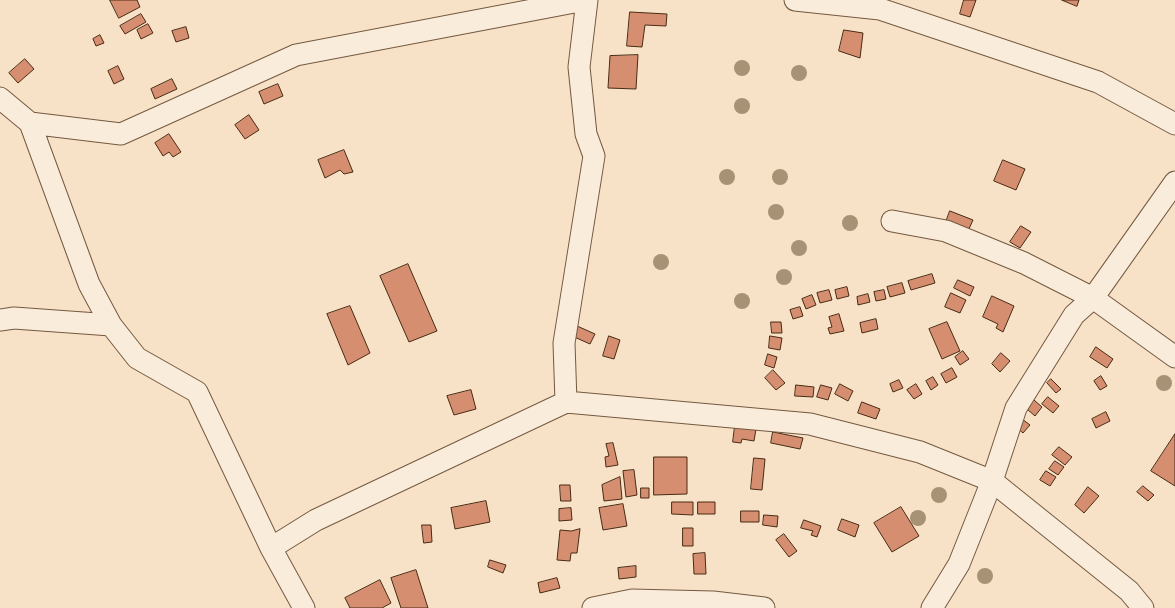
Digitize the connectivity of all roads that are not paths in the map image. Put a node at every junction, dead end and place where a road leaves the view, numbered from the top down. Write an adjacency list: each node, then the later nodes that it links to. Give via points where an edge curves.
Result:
1 (586, 0): 5 (street, via 296,55 120,134); 13 (street, via 579,67 586,134 594,156 564,343)
2 (795, 0): 3 (street)
3 (880, 5): 6 (street, via 1098,82)
4 (0, 98): 5 (street)
5 (30, 123): 11 (street, via 90,284)
6 (1175, 124)
7 (1175, 182): 9 (street)
8 (892, 221): 9 (street, via 946,232 1024,263)
9 (1093, 298): 12 (street); 14 (street, via 1074,315 1016,408)
10 (0, 320): 11 (street, via 14,318)
11 (111, 325): 15 (street, via 137,358 197,392)
12 (1175, 358)
13 (566, 402): 14 (street, via 810,424 920,452); 15 (street, via 316,520)
14 (992, 481): 19 (street, via 959,564); 20 (street, via 1129,590)
15 (271, 548): 16 (street)
16 (304, 608)
17 (593, 608): 18 (street, via 632,600 713,602)
18 (764, 608)
19 (932, 608)
20 (1143, 608)

